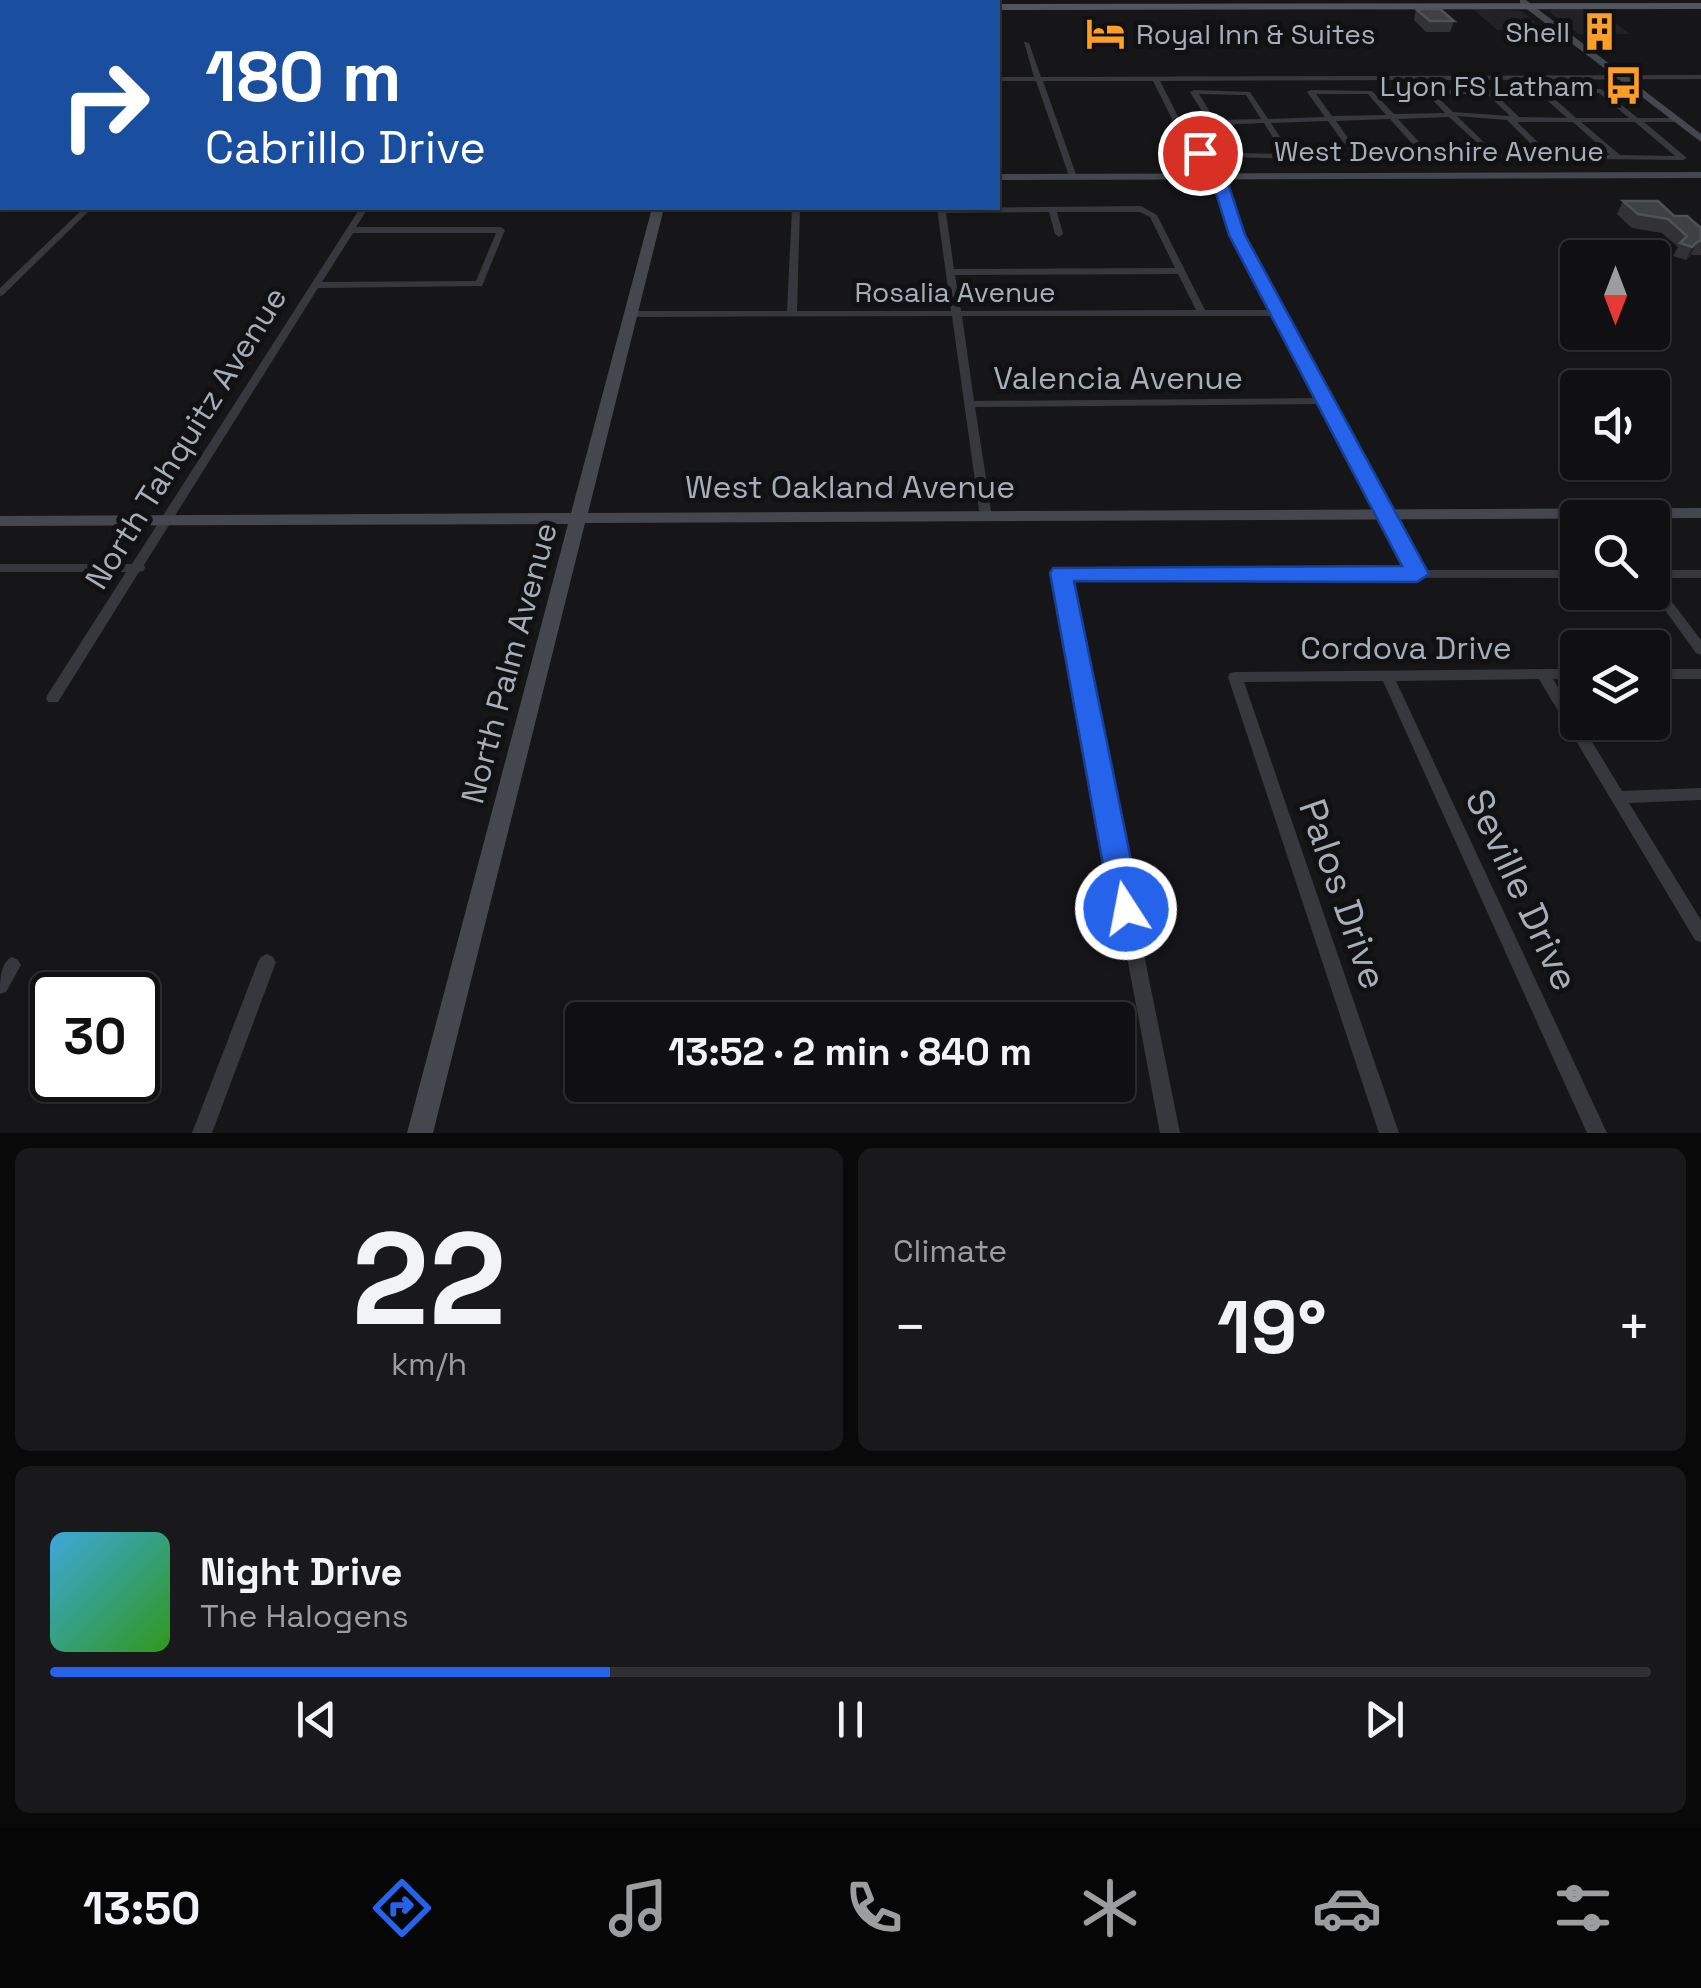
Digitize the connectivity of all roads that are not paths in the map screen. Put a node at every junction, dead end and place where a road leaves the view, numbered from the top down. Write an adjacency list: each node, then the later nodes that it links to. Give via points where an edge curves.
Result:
1 (1116, 3): 2 (main road); 5 (main road); 6 (main road)
2 (1359, 3): 3 (main road); 6 (main road)
3 (1524, 3): 4 (main road); 6 (main road); 8 (street)
4 (1701, 4)
5 (1000, 5)
6 (1255, 7)
7 (1026, 43): 11 (street)
8 (1621, 77): 9 (street); 12 (street); 21 (street)
9 (1701, 77)
10 (1000, 78): 11 (street)
11 (1040, 78): 12 (street); 30 (street)
12 (1154, 78): 23 (street)
13 (1488, 91): 14 (street); 15 (street, via 1428,92); 18 (street)
14 (1541, 91): 19 (street); 20 (street, via 1600,91)
15 (1453, 115): 16 (street); 18 (street); 26 (street, via 1494,156)
16 (1395, 118): 17 (street); 17 (street, via 1370,92 1311,92); 17 (street, via 1428,157 1358,157)
17 (1331, 119): 22 (street)
18 (1514, 119): 19 (street); 26 (street)
19 (1576, 120): 20 (street); 27 (street)
20 (1637, 120): 21 (street); 27 (street, via 1683,158)
21 (1677, 120): 25 (street)
22 (1269, 122): 24 (street); 24 (street, via 1248,93 1194,92); 24 (street, via 1289,157 1233,156)
23 (1178, 124): 24 (street); 31 (street)
24 (1212, 124)
25 (1701, 138)
26 (1550, 157): 27 (street)
27 (1617, 157)
28 (1701, 176): 31 (street, West Devonshire Avenue)
29 (1000, 177): 30 (street, West Devonshire Avenue)
30 (1072, 177): 31 (street, West Devonshire Avenue)
31 (1218, 177): 48 (street, via 1237,235)
32 (86, 210): 44 (street)
33 (363, 210): 39 (street, North Tahquitz Avenue)
34 (657, 210): 45 (street, North Palm Avenue)
35 (796, 210): 49 (street)
36 (942, 210): 42 (street)
37 (1000, 210): 38 (street)
38 (1052, 210): 40 (street); 41 (street, via 1141,209 1153,215)
39 (350, 230): 43 (street, North Tahquitz Avenue); 43 (street, via 501,230 479,284)
40 (1059, 234)
41 (1178, 271): 42 (street); 47 (street, via 1185,273)
42 (957, 272): 46 (street)
43 (314, 284): 56 (street, North Tahquitz Avenue)
44 (0, 293)
45 (631, 314): 49 (street, Rosalia Avenue); 55 (street, North Palm Avenue)
46 (957, 314): 47 (street, Rosalia Avenue); 49 (street, Rosalia Avenue); 51 (street)
47 (1202, 314): 48 (street, Rosalia Avenue)
48 (1280, 314): 50 (street)
49 (792, 315)
50 (1327, 401): 51 (street, Valencia Avenue); 53 (street)
51 (970, 404): 54 (street)
52 (1701, 513): 53 (street, West Oakland Avenue)
53 (1384, 514): 54 (street, West Oakland Avenue); 60 (street)
54 (986, 516): 55 (street, West Oakland Avenue)
55 (581, 518): 56 (street, West Oakland Avenue); 80 (street, North Palm Avenue)
56 (162, 520): 57 (street, West Oakland Avenue); 59 (street, North Tahquitz Avenue)
57 (0, 521)
58 (0, 568): 59 (street)
59 (138, 568): 72 (street, North Tahquitz Avenue)
60 (1417, 574): 61 (street); 81 (street, via 1061,573)
61 (1560, 574)
62 (1670, 574): 63 (street)
63 (1701, 574)
64 (1670, 608): 65 (street)
65 (1701, 650)
66 (1544, 674): 67 (street, Cordova Drive); 70 (street, Cordova Drive); 74 (street)
67 (1560, 674)
68 (1670, 674): 69 (street)
69 (1701, 674)
70 (1387, 675): 71 (street, Cordova Drive); 83 (street, Seville Drive)
71 (1235, 677): 82 (street, Palos Drive)
72 (53, 698)
73 (1701, 794): 74 (street)
74 (1620, 797): 75 (street)
75 (1701, 935)
76 (266, 962): 79 (street)
77 (12, 965): 78 (street)
78 (0, 986)
79 (202, 1133)
80 (420, 1133)
81 (1170, 1133)
82 (1389, 1133)
83 (1597, 1133)

